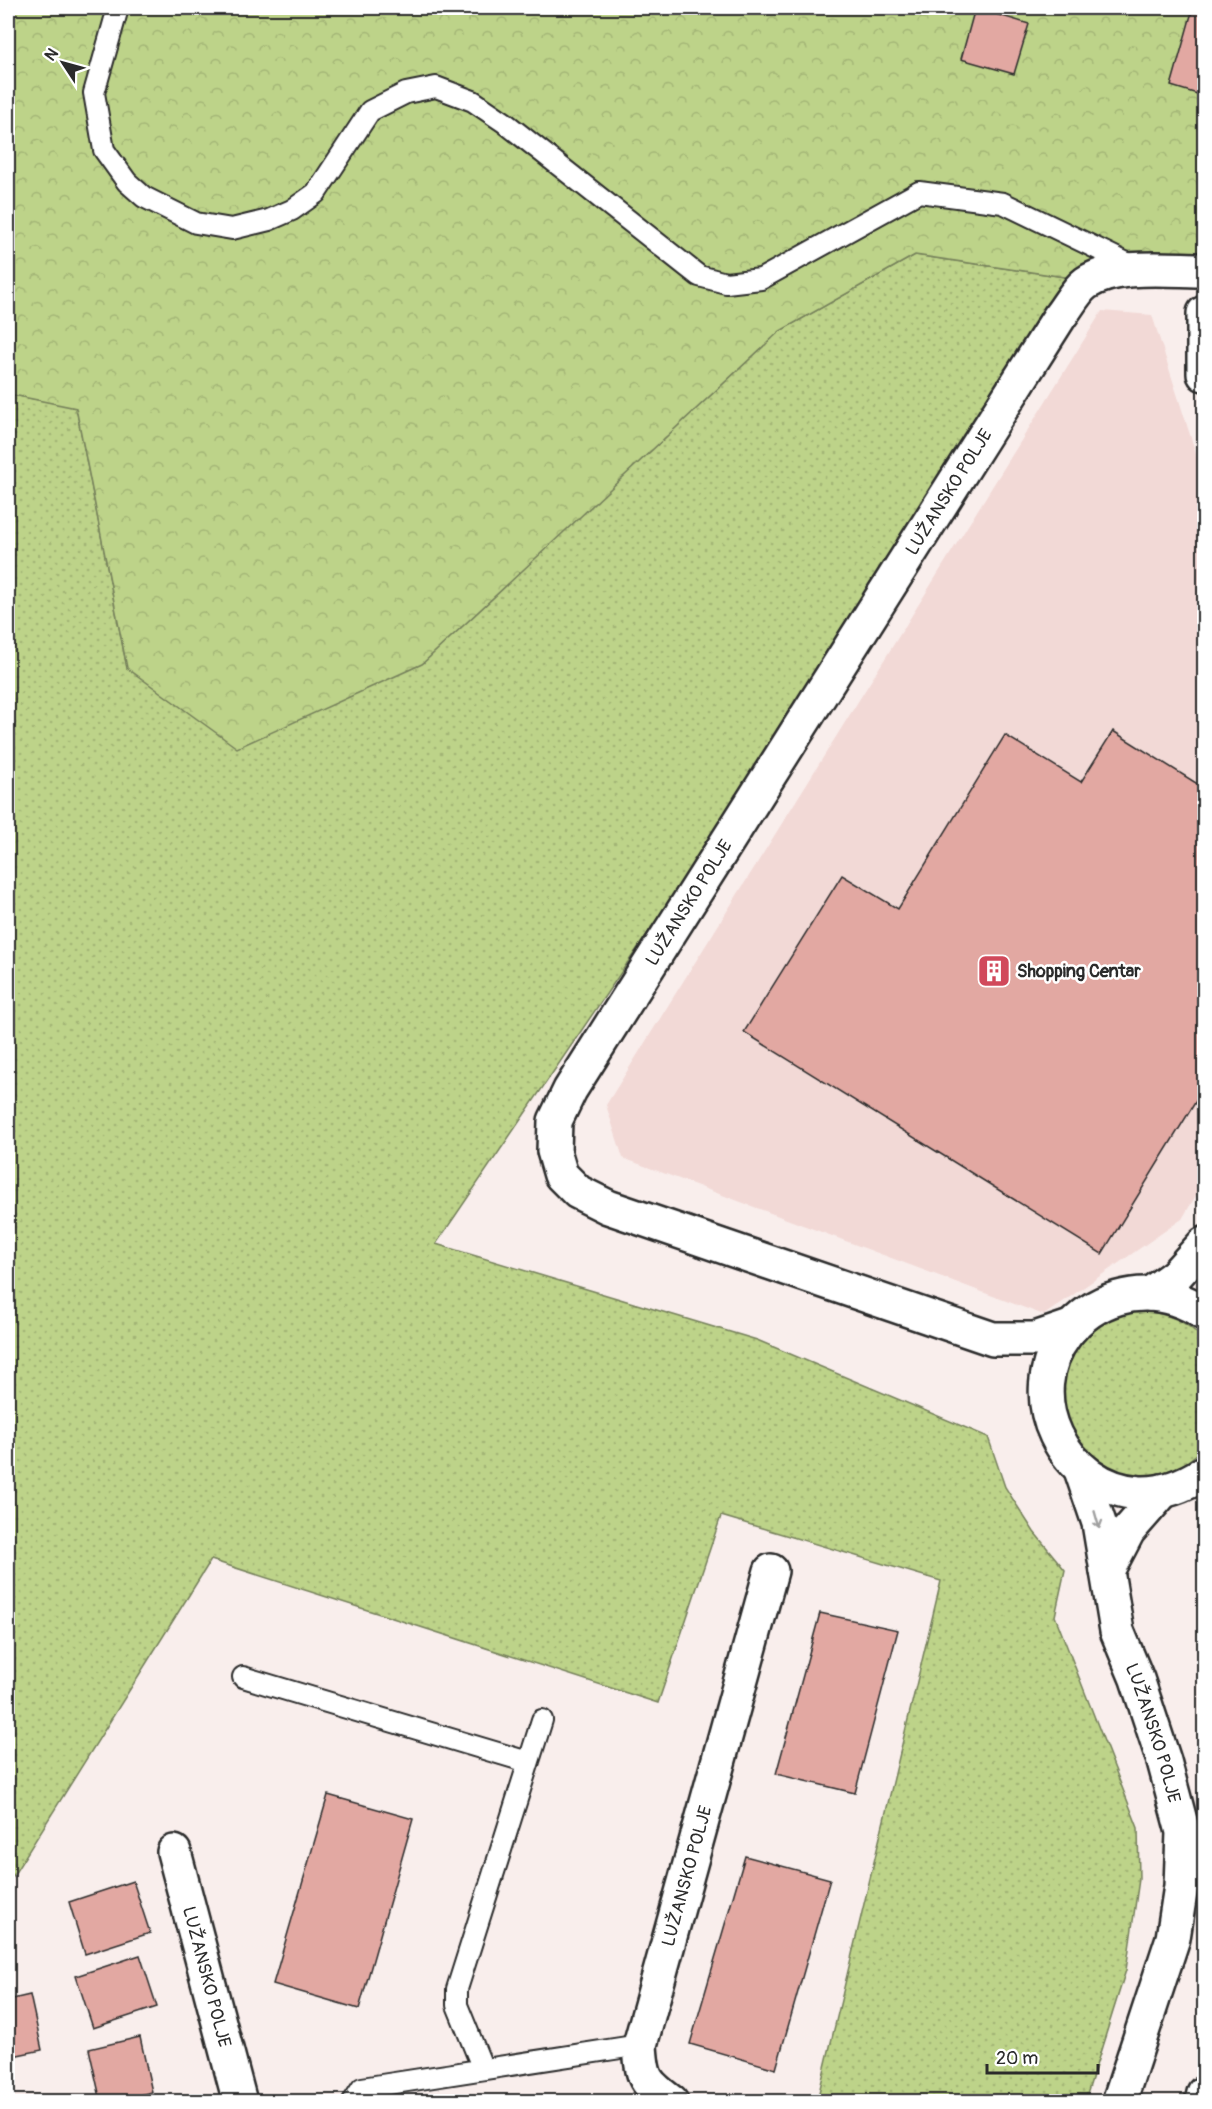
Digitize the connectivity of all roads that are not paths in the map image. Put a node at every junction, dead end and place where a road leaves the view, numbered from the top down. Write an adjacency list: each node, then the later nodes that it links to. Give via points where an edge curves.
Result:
1 (118, 8): 2 (lane, via 94,93 104,150 127,182 144,197 196,223 232,229 292,210 316,193 370,111 406,93 436,87 473,101 504,122 699,276 726,283 761,279 919,192 1003,203)
2 (1141, 270): 3 (main road, LUŽANSKO POLJE); 10 (main road, LUŽANSKO POLJE, via 1104,274 1084,285 1060,316 570,1090 555,1121 554,1151 561,1175 578,1192 608,1207)
3 (1204, 270)
4 (1204, 313): 5 (main road)
5 (1204, 374)
6 (1202, 1248): 7 (main road); 8 (main road, via 1200,1286)
7 (1150, 1294): 8 (main road, via 1170,1297); 9 (main road, via 1108,1301)
8 (1204, 1313)
9 (1073, 1326): 10 (main road, LUŽANSKO POLJE, via 1035,1339); 11 (main road, via 1051,1360)
10 (993, 1339): 11 (main road, via 1025,1366)
11 (1046, 1401): 12 (main road, via 1056,1439)
12 (1081, 1470): 14 (main road, via 1119,1490); 16 (main road, LUŽANSKO POLJE, one-way to 16, via 1099,1523)
13 (1204, 1473): 14 (main road, via 1186,1485)
14 (1163, 1491): 16 (main road, via 1128,1531)
15 (771, 1571): 21 (main road, LUŽANSKO POLJE)
16 (1107, 1571): 27 (main road, LUŽANSKO POLJE, via 1118,1631 1164,1761 1183,1832 1181,1886 1173,1938)
17 (243, 1677): 19 (lane)
18 (542, 1720): 19 (lane)
19 (528, 1762): 22 (lane, via 457,1989 457,2006)
20 (174, 1852): 24 (main road, LUŽANSKO POLJE)
21 (640, 2045): 22 (lane); 26 (main road, LUŽANSKO POLJE, via 642,2071 651,2087)
22 (483, 2070): 25 (lane, via 362,2088)
23 (1204, 2093): 28 (main road)
24 (240, 2102)
25 (353, 2102)
26 (670, 2102)
27 (1119, 2102)
28 (1202, 2102)

